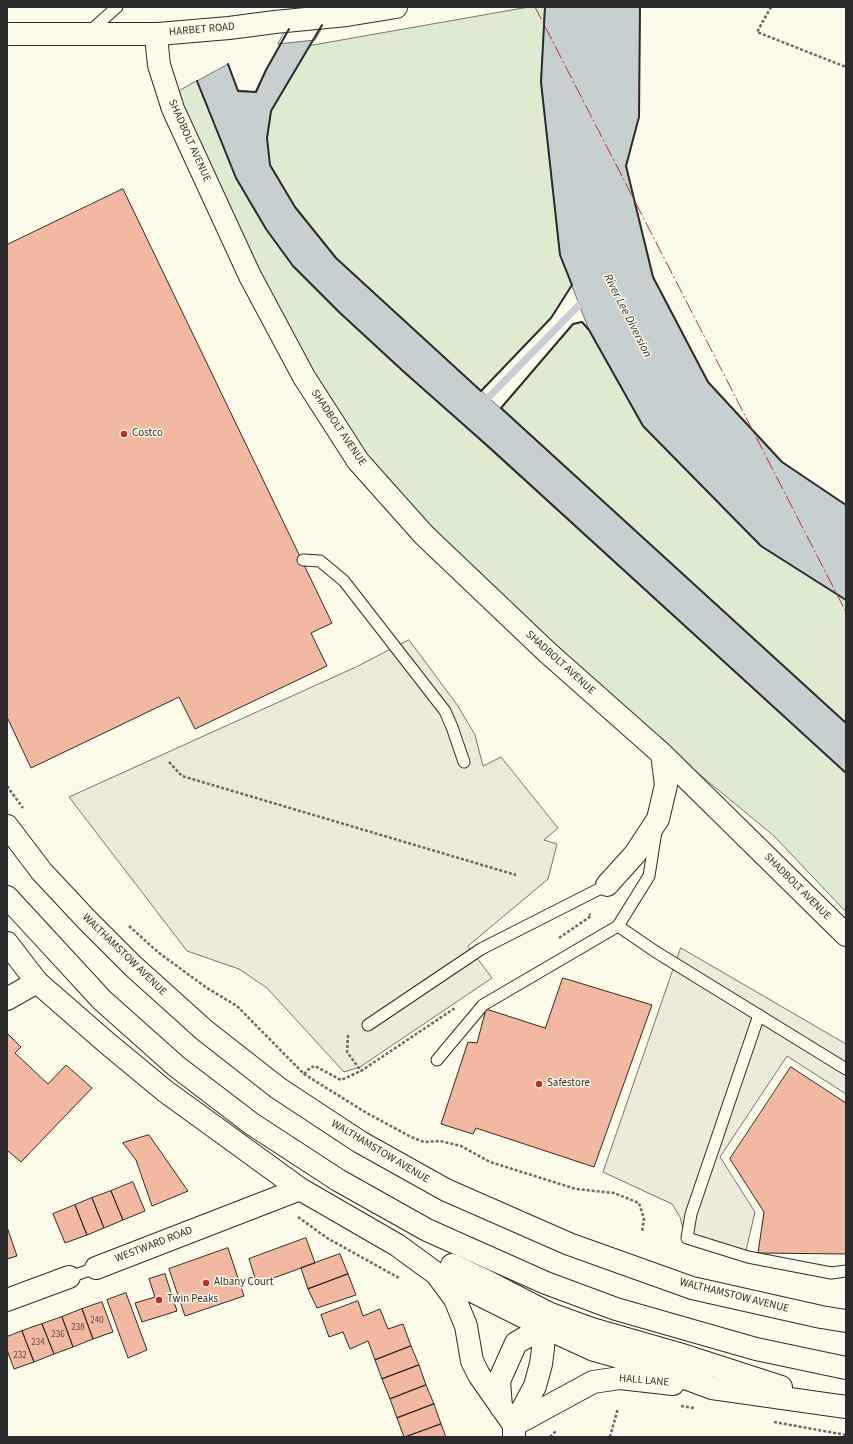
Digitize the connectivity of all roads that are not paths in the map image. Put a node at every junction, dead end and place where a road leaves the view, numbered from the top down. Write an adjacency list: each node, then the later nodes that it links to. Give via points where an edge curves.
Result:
1 (117, 7): 4 (lane)
2 (396, 7): 5 (main road, HARBET ROAD, via 347,15 282,18 229,28)
3 (7, 34): 4 (main road, HARBET ROAD)
4 (87, 34): 5 (main road, HARBET ROAD)
5 (158, 34): 7 (main road, SHADBOLT AVENUE, via 159,65 173,109 250,276 304,377 358,460 430,540 546,652)
6 (303, 560): 8 (lane, via 320,561 344,581 445,711)
7 (662, 754): 9 (main road, via 666,785); 14 (main road, SHADBOLT AVENUE)
8 (464, 762)
9 (658, 819): 11 (main road, via 635,854); 13 (lane, via 649,876)
10 (7, 826): 30 (main road, WALTHAMSTOW AVENUE, via 42,872 87,920 133,966 204,1030 278,1088 360,1142 446,1190 569,1244 692,1288)
11 (607, 885): 19 (lane, via 481,949)
12 (7, 897): 31 (main road, via 102,1000 176,1066 252,1124 338,1180 427,1230 546,1283 616,1308 756,1349)
13 (618, 926): 18 (lane); 20 (lane, via 483,1005)
14 (846, 935)
15 (7, 943): 16 (main road)
16 (37, 982): 17 (main road); 22 (main road, via 164,1091)
17 (7, 999)
18 (759, 1015): 21 (lane); 25 (lane, via 691,1214 687,1238 748,1257 831,1273)
19 (368, 1025)
20 (438, 1060)
21 (846, 1069)
22 (300, 1189): 23 (main road); 24 (main road, WESTWARD ROAD)
23 (396, 1245): 26 (main road); 29 (main road, via 437,1257 486,1280)
24 (96, 1268): 27 (lane, WESTWARD ROAD)
25 (846, 1271)
26 (434, 1272): 29 (main road); 34 (main road, via 455,1299 466,1326 472,1361)
27 (69, 1277): 28 (main road, WESTWARD ROAD)
28 (7, 1300)
29 (546, 1320): 32 (main road, via 594,1350); 33 (main road, via 592,1329 679,1354); 34 (main road, via 516,1343 499,1381); 35 (main road, via 535,1386)
30 (846, 1321)
31 (846, 1368)
32 (712, 1388): 33 (main road); 35 (main road, HALL LANE, via 620,1378 593,1382)
33 (842, 1406)
34 (501, 1407): 35 (main road)
35 (514, 1431)

